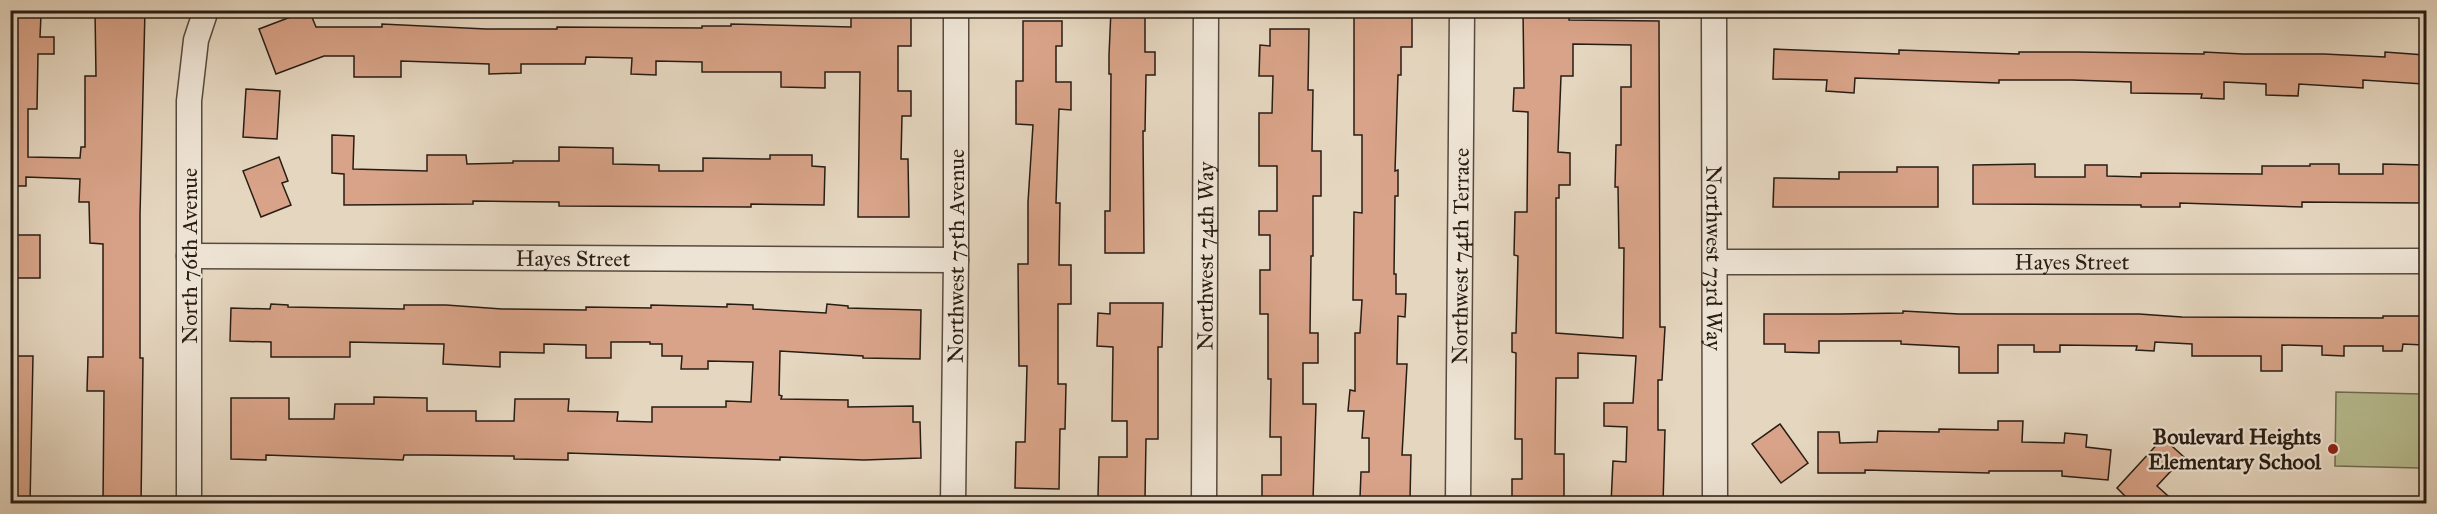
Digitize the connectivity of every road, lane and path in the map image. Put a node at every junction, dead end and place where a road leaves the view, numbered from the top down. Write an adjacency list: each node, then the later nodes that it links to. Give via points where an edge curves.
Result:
1 (206, 10): 6 (street, North 76th Avenue, via 196,40 189,101)
2 (956, 10): 7 (street, Northwest 75th Avenue)
3 (1206, 10): 12 (street, Northwest 74th Way)
4 (1461, 10): 13 (street, Northwest 74th Terrace)
5 (1714, 10): 9 (street, Northwest 73rd Way)
6 (189, 256): 7 (street, Hayes Street); 10 (street, North 76th Avenue)
7 (956, 260): 11 (street, Northwest 75th Avenue)
8 (2427, 261): 9 (street, Hayes Street)
9 (1716, 262): 14 (street, Northwest 73rd Way)
10 (189, 504)
11 (953, 504)
12 (1204, 504)
13 (1458, 504)
14 (1715, 504)

